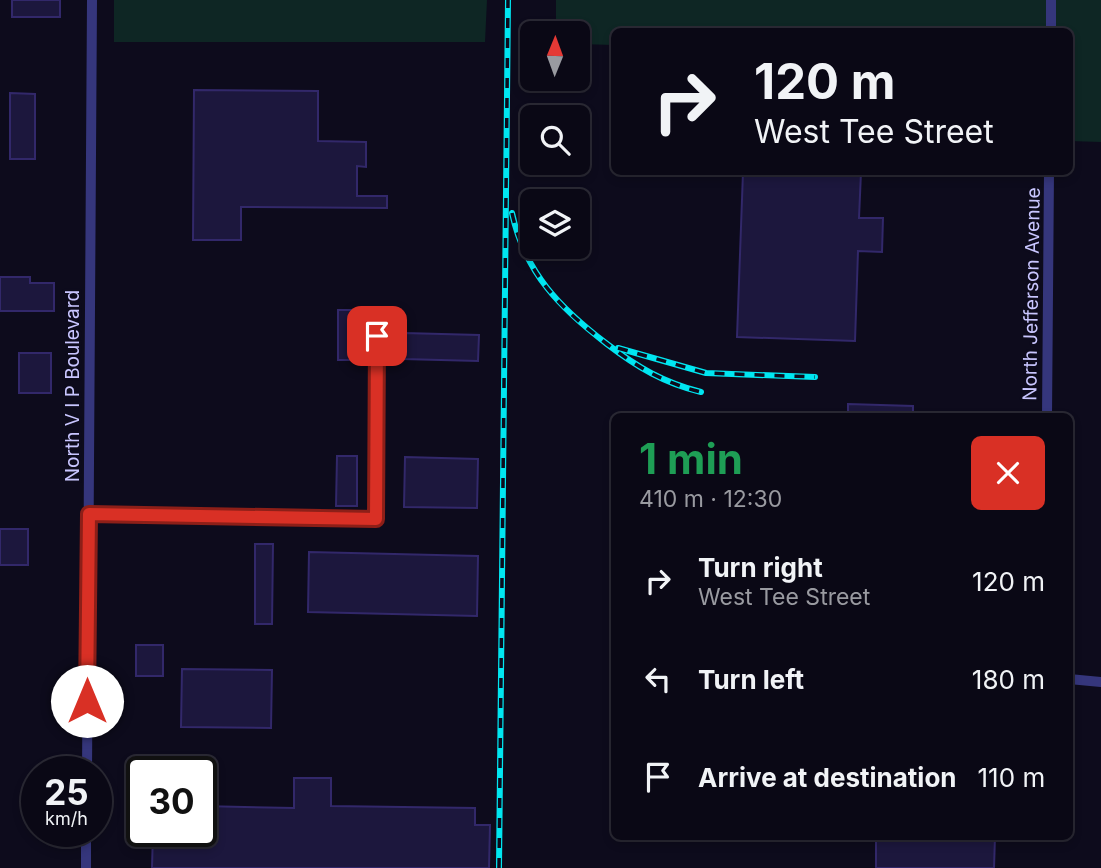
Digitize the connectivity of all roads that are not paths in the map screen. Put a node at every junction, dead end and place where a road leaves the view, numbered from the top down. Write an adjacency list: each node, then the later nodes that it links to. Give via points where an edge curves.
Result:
1 (92, 0): 7 (street, North V I P Boulevard)
2 (1051, 0): 3 (street)
3 (1051, 28)
4 (1049, 175): 6 (street, North Jefferson Avenue)
5 (377, 336): 7 (street, via 376,519)
6 (1047, 413)
7 (89, 514): 10 (street, North V I P Boulevard)
8 (1073, 679): 9 (street)
9 (1101, 682)
10 (86, 756)
11 (86, 847): 12 (street)
12 (86, 868)

